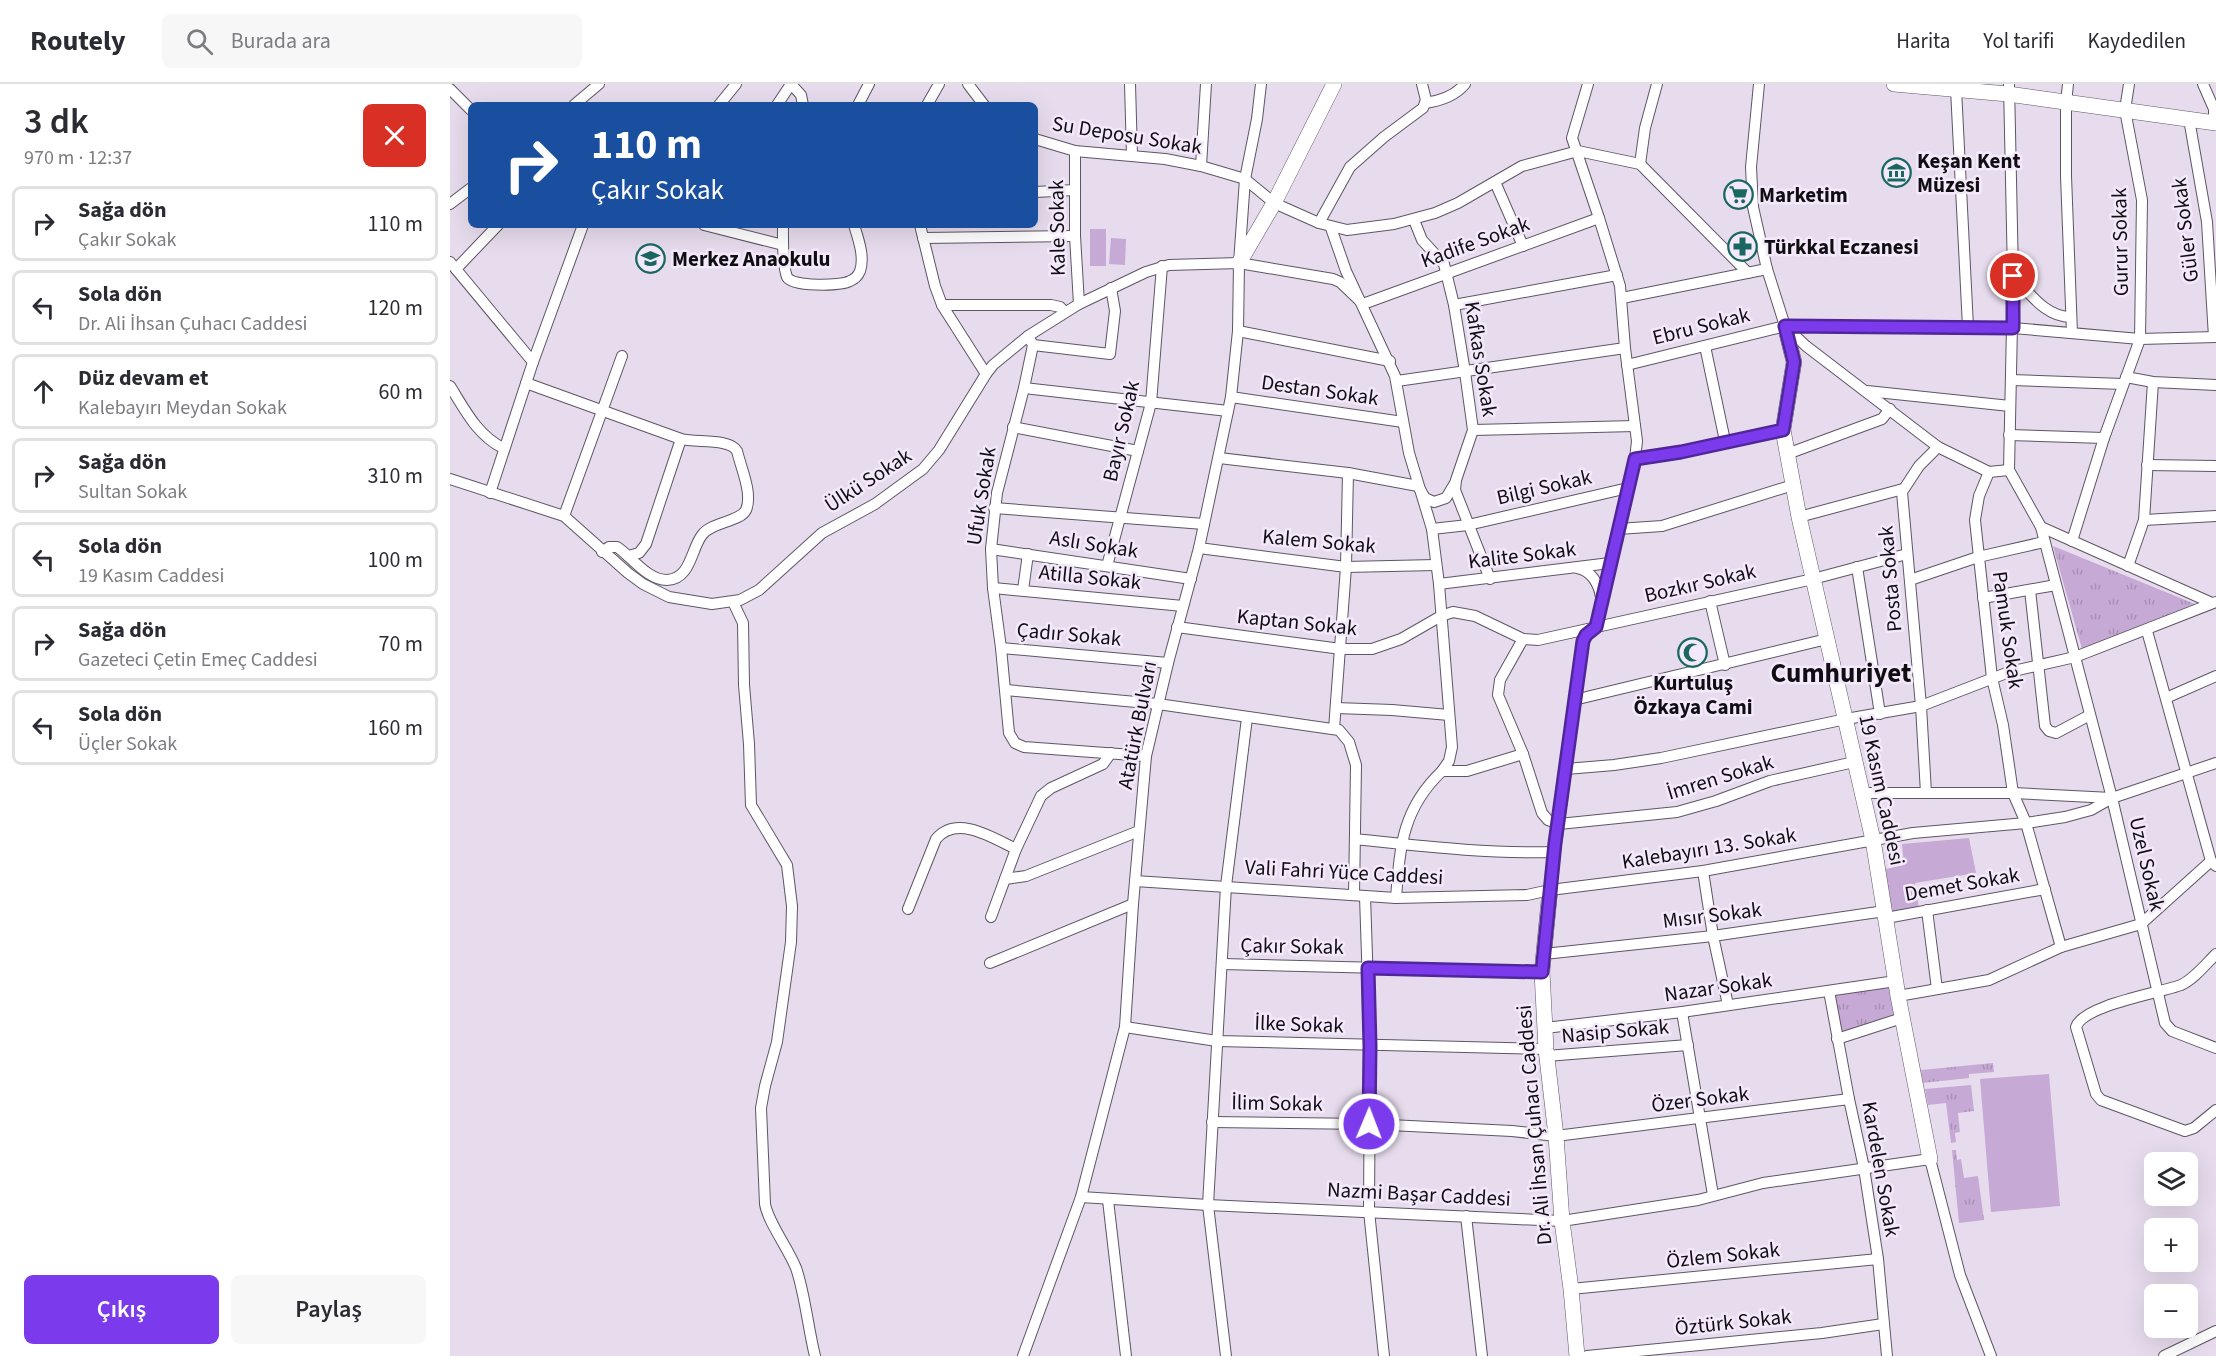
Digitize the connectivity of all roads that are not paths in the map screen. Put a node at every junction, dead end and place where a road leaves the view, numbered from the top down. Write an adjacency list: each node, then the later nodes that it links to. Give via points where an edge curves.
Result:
1 (599, 84): 24 (street)
2 (736, 84): 25 (street)
3 (791, 84): 26 (street); 27 (street)
4 (869, 84): 28 (street)
5 (939, 84): 29 (street)
6 (968, 84): 30 (street)
7 (1130, 84): 40 (street)
8 (1206, 84): 42 (street)
9 (1261, 84): 43 (street, Atatürk Bulvarı)
10 (1334, 84): 49 (street)
11 (1422, 84): 31 (street)
12 (1464, 84): 31 (street, via 1447,98)
13 (1588, 84): 39 (street, via 1572,135)
14 (1657, 84): 41 (street)
15 (1759, 84): 68 (street, via 1751,189)
16 (1894, 84): 22 (street)
17 (2068, 84): 32 (street)
18 (2129, 84): 34 (street, Gurur Sokak)
19 (2203, 84): 36 (street)
20 (1982, 88): 22 (street); 23 (street)
21 (450, 89): 33 (street)
22 (1956, 89): 83 (street)
23 (2008, 89): 32 (street); 73 (street)
24 (578, 102)
25 (721, 102)
26 (779, 102)
27 (802, 102)
28 (860, 102)
29 (929, 102)
30 (982, 102)
31 (1425, 103): 52 (street, via 1350,167)
32 (2066, 103): 34 (street); 81 (street)
33 (468, 107)
34 (2125, 110): 35 (street); 88 (street, Gurur Sokak, via 2142,200)
35 (2189, 119): 36 (street); 87 (street, Güler Sokak, via 2206,222)
36 (2215, 123)
37 (1038, 140): 38 (street, Su Deposu Sokak)
38 (1075, 151): 40 (street, Su Deposu Sokak); 46 (street, Kale Sokak)
39 (1578, 151): 41 (street); 44 (street, via 1522,166); 50 (street)
40 (1132, 155): 42 (street, Su Deposu Sokak)
41 (1640, 164): 70 (street)
42 (1201, 166): 43 (street, Su Deposu Sokak)
43 (1245, 179): 49 (street, Su Deposu Sokak); 65 (street, Atatürk Bulvarı)
44 (1495, 182): 51 (street, via 1453,206); 63 (street)
45 (468, 190): 48 (street)
46 (1075, 190): 47 (street); 60 (street, Kale Sokak)
47 (1038, 192)
48 (452, 199)
49 (1274, 203): 52 (street, Su Deposu Sokak); 65 (street)
50 (1599, 218): 63 (street, Kadife Sokak); 72 (street)
51 (1414, 219): 59 (street, via 1353,230); 69 (street, Kafkas Sokak, via 1419,235 1442,260)
52 (1319, 223): 59 (street, Su Deposu Sokak)
53 (495, 228): 66 (street)
54 (582, 228): 95 (street)
55 (715, 228): 62 (street)
56 (783, 228): 62 (street)
57 (855, 228): 62 (street, via 861,264 858,275 848,283 792,282 787,276)
58 (921, 228): 61 (street)
59 (1332, 228): 64 (street)
60 (1075, 236): 61 (street); 77 (street, Kale Sokak)
61 (923, 238): 78 (street)
62 (783, 246)
63 (1523, 246): 69 (street, Kadife Sokak)
64 (1340, 254): 71 (street, via 1336,267); 76 (street)
65 (1239, 263): 67 (street, Ülkü Sokak); 71 (street, Ülkü Sokak); 85 (street, Atatürk Bulvarı)
66 (453, 266): 95 (street)
67 (1162, 266): 74 (street, Ülkü Sokak); 110 (street, Bayır Sokak)
68 (1767, 268): 70 (street); 82 (street)
69 (1447, 272): 76 (street, Kadife Sokak); 79 (street, Kafkas Sokak)
70 (1748, 273): 75 (street)
71 (1315, 275): 76 (street, Ülkü Sokak, via 1337,280)
72 (1617, 275): 75 (street); 79 (street)
73 (2013, 276): 81 (street, via 2050,312); 84 (street)
74 (1112, 288): 77 (street, Ülkü Sokak); 89 (street, via 1115,311 1110,354)
75 (1622, 298): 91 (street)
76 (1363, 303): 94 (street)
77 (1078, 304): 80 (street, Ülkü Sokak)
78 (942, 305): 80 (street, via 1051,305); 99 (street)
79 (1454, 305): 98 (street, Kafkas Sokak)
80 (1065, 312): 89 (street, Ülkü Sokak)
81 (2071, 317): 86 (street)
82 (1785, 326): 83 (street, Ebru Sokak); 90 (street, Ebru Sokak); 92 (street); 96 (street, 19 Kasım Caddesi)
83 (1968, 327): 84 (street, Ebru Sokak)
84 (2013, 328): 86 (street, Ebru Sokak); 100 (street)
85 (1238, 331): 94 (street); 109 (street, Atatürk Bulvarı)
86 (2072, 333): 88 (street, Ebru Sokak)
87 (2215, 337): 88 (street, Ebru Sokak)
88 (2140, 339): 102 (street, Gurur Sokak)
89 (1031, 341): 99 (street, Ülkü Sokak, via 1001,357); 107 (street, Ufuk Sokak)
90 (1705, 346): 97 (street, Ebru Sokak); 123 (street)
91 (1625, 348): 97 (street); 98 (street)
92 (1812, 350): 96 (street, via 1801,351); 108 (street)
93 (622, 356): 113 (street)
94 (1390, 361): 101 (street)
95 (533, 362): 104 (street)
96 (1794, 362): 119 (street, 19 Kasım Caddesi)
97 (1627, 365): 116 (street)
98 (1465, 372): 101 (street); 118 (street, Kafkas Sokak)
99 (986, 374): 181 (street, Ülkü Sokak, via 923,470 875,504 822,533 759,590)
100 (2011, 380): 102 (street); 111 (street)
101 (1397, 381): 115 (street)
102 (2125, 381): 103 (street); 121 (street, Gurur Sokak)
103 (2153, 382): 105 (street); 130 (street)
104 (526, 383): 113 (street); 125 (street)
105 (2216, 385)
106 (450, 386): 125 (street, via 481,433)
107 (1024, 388): 110 (street); 117 (street, Ufuk Sokak)
108 (1865, 391): 111 (street); 112 (street)
109 (1231, 397): 114 (street, Atatürk Bulvarı); 115 (street, Destan Sokak)
110 (1151, 403): 114 (street); 126 (street, Bayır Sokak)
111 (2010, 406): 120 (street)
112 (1890, 410): 124 (street); 127 (street, via 1882,419)
113 (604, 411): 122 (street); 144 (street)
114 (1228, 411): 128 (street, Atatürk Bulvarı)
115 (1403, 422): 138 (street)
116 (1635, 426): 118 (street); 129 (street)
117 (1013, 427): 126 (street); 143 (street, Ufuk Sokak)
118 (1473, 430): 136 (street, Kafkas Sokak)
119 (1783, 430): 123 (street); 127 (street, 19 Kasım Caddesi)
120 (2009, 435): 121 (street); 132 (street)
121 (2104, 438): 154 (street, Gurur Sokak)
122 (681, 439): 161 (street, via 646,544 639,553); 161 (street, via 734,446 747,490 746,510 742,516 706,531 688,565 675,578 657,578)
123 (1725, 441): 129 (street)
124 (1938, 447): 133 (street); 140 (street)
125 (503, 448): 141 (street)
126 (1138, 451): 146 (street, Bayır Sokak)
127 (1787, 454): 137 (street, 19 Kasım Caddesi)
128 (1219, 458): 134 (street); 149 (street, Atatürk Bulvarı)
129 (1635, 459): 139 (street)
130 (2147, 465): 131 (street); 148 (street)
131 (2216, 466)
132 (2009, 470): 133 (street); 151 (street, Uzel Sokak)
133 (1989, 472): 162 (street, Pamuk Sokak, via 1976,508)
134 (1348, 473): 138 (street); 167 (street)
135 (450, 479): 141 (street)
136 (1456, 480): 142 (street, via 1448,496); 150 (street)
137 (1793, 485): 147 (street, 19 Kasım Caddesi); 152 (street, via 1662,526)
138 (1418, 486): 142 (street)
139 (1628, 488): 150 (street, Bilgi Sokak); 152 (street)
140 (1903, 489): 147 (street); 160 (street, Posta Sokak)
141 (490, 493): 144 (street)
142 (1433, 504): 150 (street, via 1447,501 1457,505); 153 (street)
143 (994, 508): 146 (street); 157 (street, Ufuk Sokak)
144 (564, 516): 158 (street, Ülkü Sokak)
145 (2216, 516): 148 (street)
146 (1120, 517): 149 (street); 165 (street, Bayır Sokak)
147 (1799, 517): 172 (street, 19 Kasım Caddesi)
148 (2144, 520): 166 (street)
149 (1204, 524): 156 (street, Atatürk Bulvarı)
150 (1468, 525): 153 (street, Bilgi Sokak); 171 (street)
151 (2041, 528): 154 (street); 155 (street, Uzel Sokak)
152 (1618, 529): 163 (street)
153 (1432, 530): 164 (street)
154 (2072, 540): 166 (street)
155 (2044, 542): 162 (street); 175 (street, Uzel Sokak)
156 (1199, 548): 167 (street, Kalem Sokak); 170 (street, Atatürk Bulvarı)
157 (991, 549): 159 (street, Aslı Sokak); 176 (street, Ufuk Sokak)
158 (602, 552): 161 (street, via 617,547); 181 (street, Ülkü Sokak, via 643,584 669,597 696,603)
159 (1028, 554): 165 (street, Aslı Sokak); 177 (street)
160 (1907, 554): 168 (street, Bozkır Sokak); 173 (street, Posta Sokak)
161 (628, 556)
162 (1978, 558): 173 (street); 179 (street, Pamuk Sokak)
163 (1610, 563): 169 (street, Kalite Sokak); 182 (street)
164 (1436, 565): 167 (street, Kalem Sokak); 174 (street)
165 (1107, 566): 170 (street, Aslı Sokak)
166 (2128, 566): 183 (street)
167 (1346, 567): 192 (street)
168 (1857, 567): 172 (street, Bozkır Sokak); 205 (street)
169 (1576, 568): 171 (street, Kalite Sokak); 182 (street, via 1593,577)
170 (1191, 579): 184 (street, Atatürk Bulvarı)
171 (1490, 579): 174 (street, Kalite Sokak)
172 (1813, 579): 180 (street, Bozkır Sokak); 190 (street, 19 Kasım Caddesi)
173 (1910, 580): 203 (street, Posta Sokak)
174 (1439, 584): 185 (street)
175 (2056, 585): 178 (street); 193 (street, Uzel Sokak)
176 (993, 588): 177 (street, Atilla Sokak); 191 (street, Ufuk Sokak)
177 (1023, 590): 184 (street, Atilla Sokak)
178 (2030, 590): 179 (street); 196 (street)
179 (1983, 598): 198 (street, Pamuk Sokak)
180 (1710, 601): 187 (street, Bozkır Sokak); 195 (street)
181 (733, 602): 290 (street, via 743,623 751,805 787,865 792,906 790,953 777,1042 761,1108 765,1204 798,1275)
182 (1602, 602): 187 (street)
183 (2214, 603): 188 (street)
184 (1183, 606): 186 (street, Atatürk Bulvarı)
185 (1441, 616): 189 (street, via 1453,612 1470,614); 192 (street, Kaptan Sokak, via 1380,648); 206 (street)
186 (1177, 627): 192 (street, Kaptan Sokak); 194 (street, Atatürk Bulvarı)
187 (1596, 627): 189 (street, Bozkır Sokak, via 1538,640); 201 (street, via 1583,641)
188 (2147, 631): 193 (street); 200 (street)
189 (1522, 639): 212 (street, via 1497,690)
190 (1827, 639): 195 (street); 209 (street, 19 Kasım Caddesi)
191 (1001, 648): 194 (street, Çadır Sokak); 199 (street, Ufuk Sokak)
192 (1341, 649): 204 (street)
193 (2075, 657): 196 (street); 207 (street, Uzel Sokak)
194 (1168, 663): 202 (street, Atatürk Bulvarı)
195 (1725, 665): 201 (street)
196 (2038, 665): 198 (street); 207 (street, via 2047,729 2056,733)
197 (2216, 676): 200 (street)
198 (1992, 678): 203 (street); 221 (street, Pamuk Sokak)
199 (1006, 690): 202 (street); 211 (street, Ufuk Sokak, via 1008,730 1016,743 1024,747)
200 (2166, 698): 218 (street)
201 (1574, 700): 216 (street)
202 (1158, 704): 208 (street); 213 (street, Atatürk Bulvarı)
203 (1921, 706): 205 (street); 220 (street, Posta Sokak)
204 (1336, 708): 206 (street); 210 (street)
205 (1880, 714): 209 (street)
206 (1449, 715): 217 (street, via 1452,752)
207 (2090, 715): 222 (street, Uzel Sokak)
208 (1247, 718): 210 (street); 236 (street)
209 (1846, 719): 214 (street, 19 Kasım Caddesi); 216 (street, via 1661,758)
210 (1334, 729): 226 (street, via 1346,736 1355,758)
211 (1111, 753): 213 (street); 230 (street, via 1103,764 1044,792)
212 (1522, 754): 217 (street, via 1467,771); 223 (street, via 1542,813)
213 (1146, 756): 225 (street, Atatürk Bulvarı)
214 (1854, 762): 219 (street, 19 Kasım Caddesi); 223 (street, İmren Sokak, via 1770,781 1677,812)
215 (2216, 763): 218 (street)
216 (1566, 769): 223 (street)
217 (1442, 771): 228 (street, via 1416,803)
218 (2186, 774): 222 (street); 229 (street)
219 (1862, 793): 220 (street); 227 (street, 19 Kasım Caddesi)
220 (1926, 793): 221 (street)
221 (2013, 794): 222 (street); 224 (street, Pamuk Sokak)
222 (2112, 798): 224 (street, Kalebayırı 13. Sokak, via 2084,812); 246 (street, Uzel Sokak)
223 (1559, 824): 231 (street)
224 (2026, 824): 227 (street, Kalebayırı 13. Sokak); 237 (street, Pamuk Sokak)
225 (1139, 831): 234 (street, via 1026,876); 235 (street, Atatürk Bulvarı)
226 (1355, 839): 228 (street); 239 (street)
227 (1873, 840): 233 (street, Kalebayırı 13. Sokak); 244 (street, 19 Kasım Caddesi)
228 (1401, 843): 231 (street, via 1475,851); 240 (street)
229 (2212, 844): 232 (street)
230 (1016, 849): 234 (street); 242 (street, via 981,832 956,827 945,831 936,839)
231 (1554, 852): 238 (street)
232 (2213, 864): 246 (street)
233 (1703, 871): 238 (street, Kalebayırı 13. Sokak); 247 (street)
234 (1005, 879): 245 (street)
235 (1135, 881): 236 (street, Vali Fahri Yüce Caddesi); 241 (street, Atatürk Bulvarı)
236 (1226, 886): 239 (street, Vali Fahri Yüce Caddesi); 252 (street)
237 (2045, 889): 243 (street, Demet Sokak); 248 (street, Pamuk Sokak)
238 (1550, 890): 240 (street, Vali Fahri Yüce Caddesi, via 1527,895); 249 (street, Dr. Ali İhsan Çuhacı Caddesi)
239 (1359, 895): 240 (street, Vali Fahri Yüce Caddesi); 254 (street)
240 (1396, 898)
241 (1133, 904): 251 (street); 263 (street, Atatürk Bulvarı)
242 (908, 909)
243 (1926, 910): 244 (street, Demet Sokak); 257 (street)
244 (1885, 914): 247 (street, Mısır Sokak); 256 (street, 19 Kasım Caddesi)
245 (991, 917)
246 (2141, 924): 248 (street, Nazar Sokak); 259 (street, Uzel Sokak)
247 (1713, 936): 249 (street, Mısır Sokak); 260 (street)
248 (2061, 947): 257 (street, Nazar Sokak, via 1994,978)
249 (1544, 954): 255 (street, Dr. Ali İhsan Çuhacı Caddesi)
250 (2216, 954): 253 (street)
251 (990, 963)
252 (1222, 964): 254 (street, Çakır Sokak); 266 (street)
253 (2212, 965): 259 (street, via 2181,984)
254 (1368, 968): 255 (street, Çakır Sokak); 268 (street)
255 (1542, 972): 264 (street, Dr. Ali İhsan Çuhacı Caddesi)
256 (1897, 989): 257 (street, Nazar Sokak); 258 (street, Nazar Sokak); 262 (street, 19 Kasım Caddesi)
257 (1937, 989)
258 (1829, 991): 260 (street, Nazar Sokak); 265 (street, Kardelen Sokak)
259 (2157, 991): 269 (street, Uzel Sokak, via 2169,1029); 272 (street, via 2113,1004 2077,1023 2096,1094 2104,1102 2186,1131)
260 (1728, 1005): 261 (street, Nazar Sokak)
261 (1682, 1012): 264 (street, Nazar Sokak); 267 (street)
262 (1902, 1018): 265 (street); 277 (street, 19 Kasım Caddesi)
263 (1125, 1027): 266 (street, İlke Sokak); 280 (street, Atatürk Bulvarı)
264 (1545, 1028): 270 (street, Dr. Ali İhsan Çuhacı Caddesi)
265 (1837, 1039): 271 (street, Kardelen Sokak)
266 (1217, 1041): 268 (street, İlke Sokak); 274 (street)
267 (1688, 1045): 270 (street, Nasip Sokak); 273 (street)
268 (1370, 1046): 270 (street, İlke Sokak); 275 (street)
269 (2216, 1048)
270 (1546, 1053): 276 (street, Dr. Ali İhsan Çuhacı Caddesi)
271 (1849, 1099): 273 (street, Özer Sokak); 278 (street, Kardelen Sokak)
272 (2216, 1110)
273 (1700, 1119): 276 (street, Özer Sokak); 279 (street)
274 (1212, 1122): 275 (street, İlim Sokak); 282 (street)
275 (1369, 1124): 276 (street, İlim Sokak); 283 (street)
276 (1556, 1136): 285 (street, Dr. Ali İhsan Çuhacı Caddesi)
277 (1930, 1159): 278 (street, Nazmi Başar Caddesi); 299 (street, via 1960,1275)
278 (1864, 1168): 279 (street, Nazmi Başar Caddesi, via 1763,1182); 286 (street, Kardelen Sokak)
279 (1713, 1195): 285 (street, Nazmi Başar Caddesi)
280 (1081, 1197): 281 (street, Nazmi Başar Caddesi); 291 (street, Atatürk Bulvarı)
281 (1108, 1200): 282 (street, Nazmi Başar Caddesi); 292 (street)
282 (1208, 1206): 283 (street, Nazmi Başar Caddesi); 293 (street)
283 (1369, 1211): 284 (street, Nazmi Başar Caddesi); 294 (street)
284 (1466, 1216): 285 (street, Nazmi Başar Caddesi); 295 (street)
285 (1562, 1221): 287 (street, Dr. Ali İhsan Çuhacı Caddesi)
286 (1878, 1259): 287 (street, Özlem Sokak); 288 (street, Kardelen Sokak)
287 (1571, 1289): 296 (street, Dr. Ali İhsan Çuhacı Caddesi)
288 (1883, 1324): 297 (street, Öztürk Sokak); 298 (street, Kardelen Sokak)
289 (2216, 1331): 300 (street)
290 (815, 1356)
291 (1023, 1356)
292 (1126, 1356)
293 (1226, 1356)
294 (1384, 1356)
295 (1482, 1356)
296 (1577, 1356)
297 (1587, 1356)
298 (1887, 1356)
299 (1991, 1356)
300 (2164, 1356)

